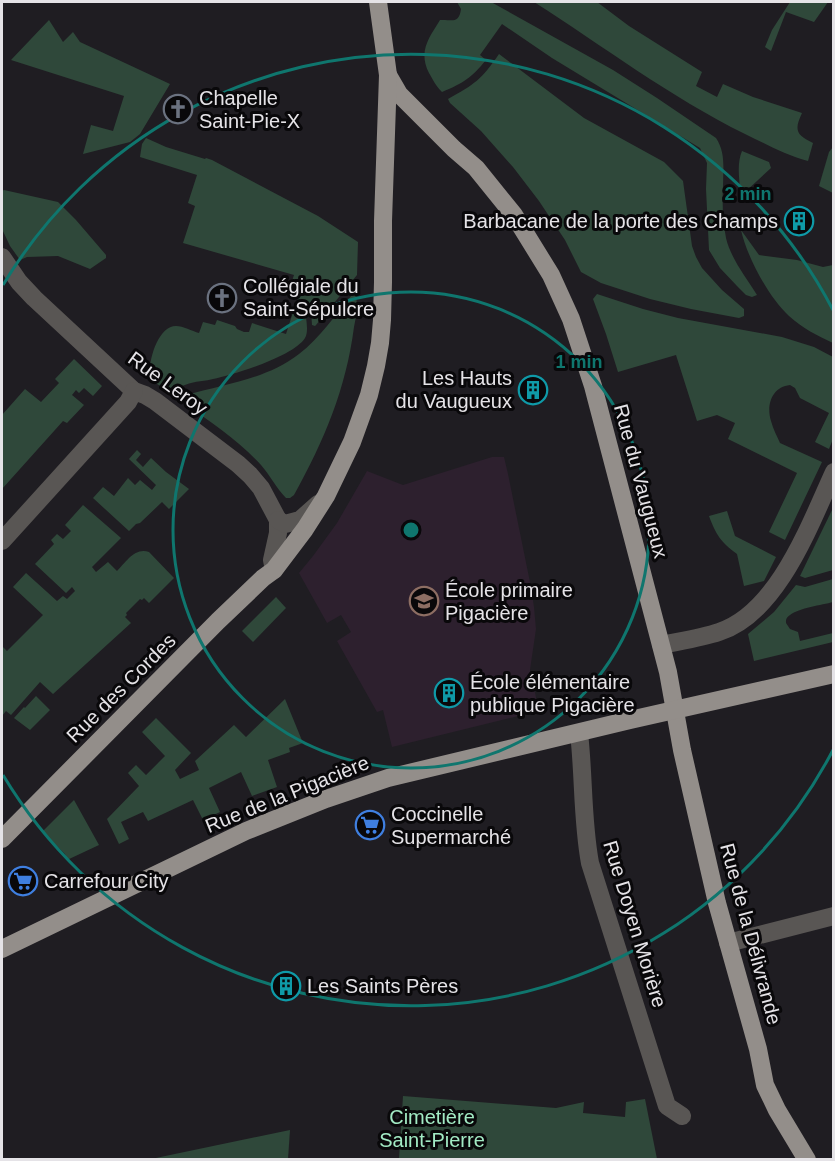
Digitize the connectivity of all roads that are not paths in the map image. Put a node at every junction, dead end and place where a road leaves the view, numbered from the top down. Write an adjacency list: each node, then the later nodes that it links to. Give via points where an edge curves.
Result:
1 (378, 2): 2 (main road, Rue des Cordes)
2 (388, 75): 6 (main road, Rue des Cordes, via 380,343 360,422); 10 (main road, Rue du Vaugueux, via 416,112 476,168 514,215 551,275 591,379)
3 (2, 261): 4 (street, Rue Leroy, via 34,298)
4 (134, 391): 7 (street, Rue Leroy, via 154,400 244,470 261,488); 8 (street)
5 (834, 472): 10 (street, via 782,577 754,611 720,632)
6 (326, 496): 7 (street, via 300,520 285,524); 9 (main road, Rue des Cordes)
7 (278, 520): 9 (street)
8 (2, 541)
9 (274, 570): 14 (main road, Rue des Cordes)
10 (661, 645): 12 (main road, Rue du Vaugueux)
11 (834, 674): 12 (main road, Rue de la Pigacière)
12 (675, 711): 13 (main road, Rue de la Pigacière); 16 (main road, Rue de la Délivrande)
13 (579, 733): 17 (main road, Rue de la Pigacière, via 388,778 326,799 236,836); 18 (street, Rue Doyen Morière, via 590,863 667,1106)
14 (2, 839)
15 (834, 916): 16 (street)
16 (728, 943): 19 (main road, Rue de la Délivrande, via 765,1085)
17 (2, 949)
18 (682, 1116)
19 (799, 1155)

